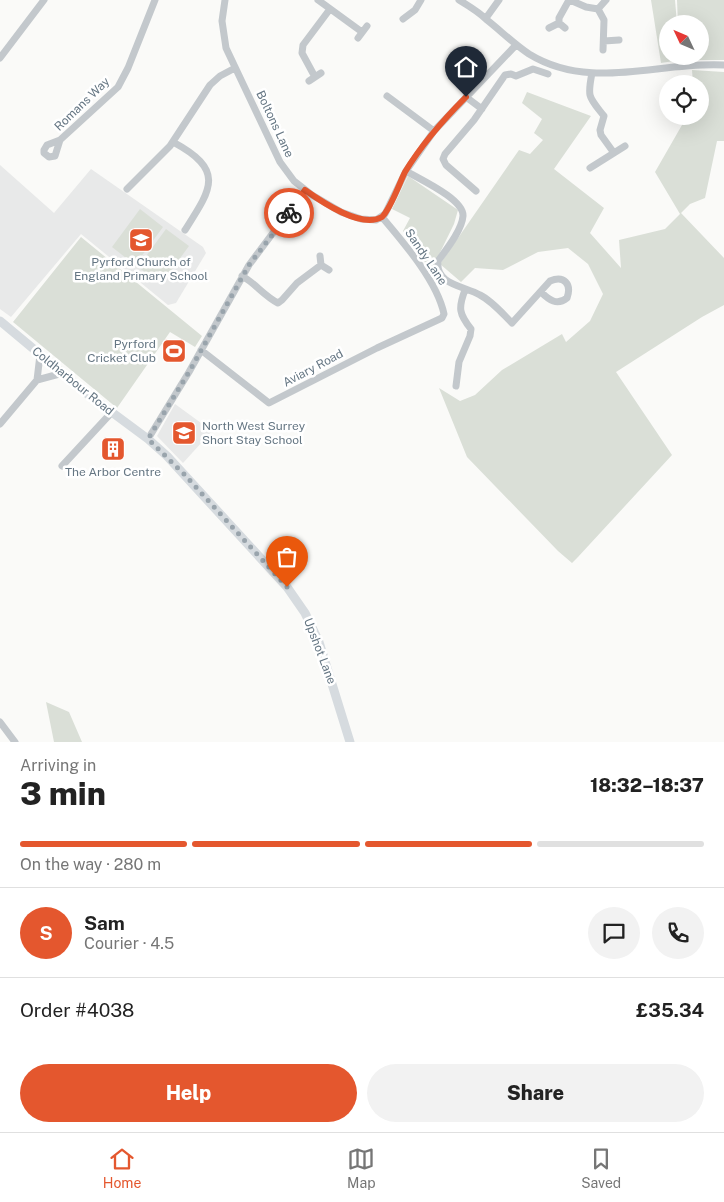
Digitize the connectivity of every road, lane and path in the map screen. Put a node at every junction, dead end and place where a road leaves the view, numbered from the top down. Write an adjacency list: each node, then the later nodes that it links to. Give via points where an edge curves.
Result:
1 (44, 0): 22 (street)
2 (155, 0): 32 (street, Romans Way, via 118,87)
3 (225, 0): 24 (street, Boltons Lane, via 223,34)
4 (318, 0): 10 (street)
5 (421, 0): 13 (street, via 415,10)
6 (459, 0): 12 (street)
7 (499, 0): 12 (street)
8 (570, 0): 11 (street); 14 (street)
9 (606, 0): 11 (street)
10 (330, 9): 17 (street); 27 (street, via 303,45 302,53)
11 (598, 9): 19 (street, via 604,20)
12 (486, 18): 20 (street)
13 (403, 19)
14 (559, 23): 15 (street); 16 (street)
15 (549, 28)
16 (565, 28)
17 (362, 32)
18 (618, 40): 19 (street)
19 (604, 41): 21 (street)
20 (516, 44): 25 (street, via 550,64); 29 (street)
21 (603, 50)
22 (0, 58)
23 (724, 65): 25 (street)
24 (235, 68): 33 (street, via 210,85); 39 (street, Boltons Lane, via 280,162)
25 (592, 73): 35 (street, via 589,95 604,116 601,136)
26 (548, 74): 30 (street, via 532,69 516,76 506,74)
27 (315, 77)
28 (387, 96): 31 (street)
29 (466, 97): 30 (street); 31 (street)
30 (482, 109): 40 (street, via 443,159)
31 (434, 131): 37 (street)
32 (60, 140)
33 (173, 142): 38 (street); 42 (street, via 195,155 208,177 208,192 187,221)
34 (625, 146): 35 (street)
35 (614, 153): 36 (street)
36 (590, 168)
37 (406, 171): 41 (street); 47 (street, via 454,200 461,208 460,225 437,268 440,275)
38 (128, 184)
39 (305, 190): 41 (street, Boltons Lane, via 351,216 370,220); 46 (street)
40 (476, 191)
41 (382, 217): 49 (street, Sandy Lane, via 414,255)
42 (185, 230)
43 (320, 256): 44 (street)
44 (321, 265): 45 (street); 46 (street, via 278,303)
45 (329, 270)
46 (242, 276): 51 (street)
47 (465, 290): 48 (street, via 479,294 512,323); 55 (street, via 460,309 471,329 459,362)
48 (541, 292)
49 (444, 314): 51 (street, Aviary Road, via 431,324 268,403)
50 (0, 321): 52 (main road, Coldharbour Road)
51 (201, 350): 58 (street)
52 (40, 355): 53 (main road, Coldharbour Road); 54 (street)
53 (63, 373): 54 (street); 56 (main road, Coldharbour Road)
54 (37, 380): 57 (street)
55 (456, 386)
56 (112, 412): 58 (main road, Coldharbour Road); 59 (street)
57 (0, 424)
58 (148, 439): 62 (main road, Upshot Lane, via 184,474 296,599 316,634)
59 (62, 466)
60 (0, 722): 61 (street)
61 (15, 742)
62 (350, 742)

